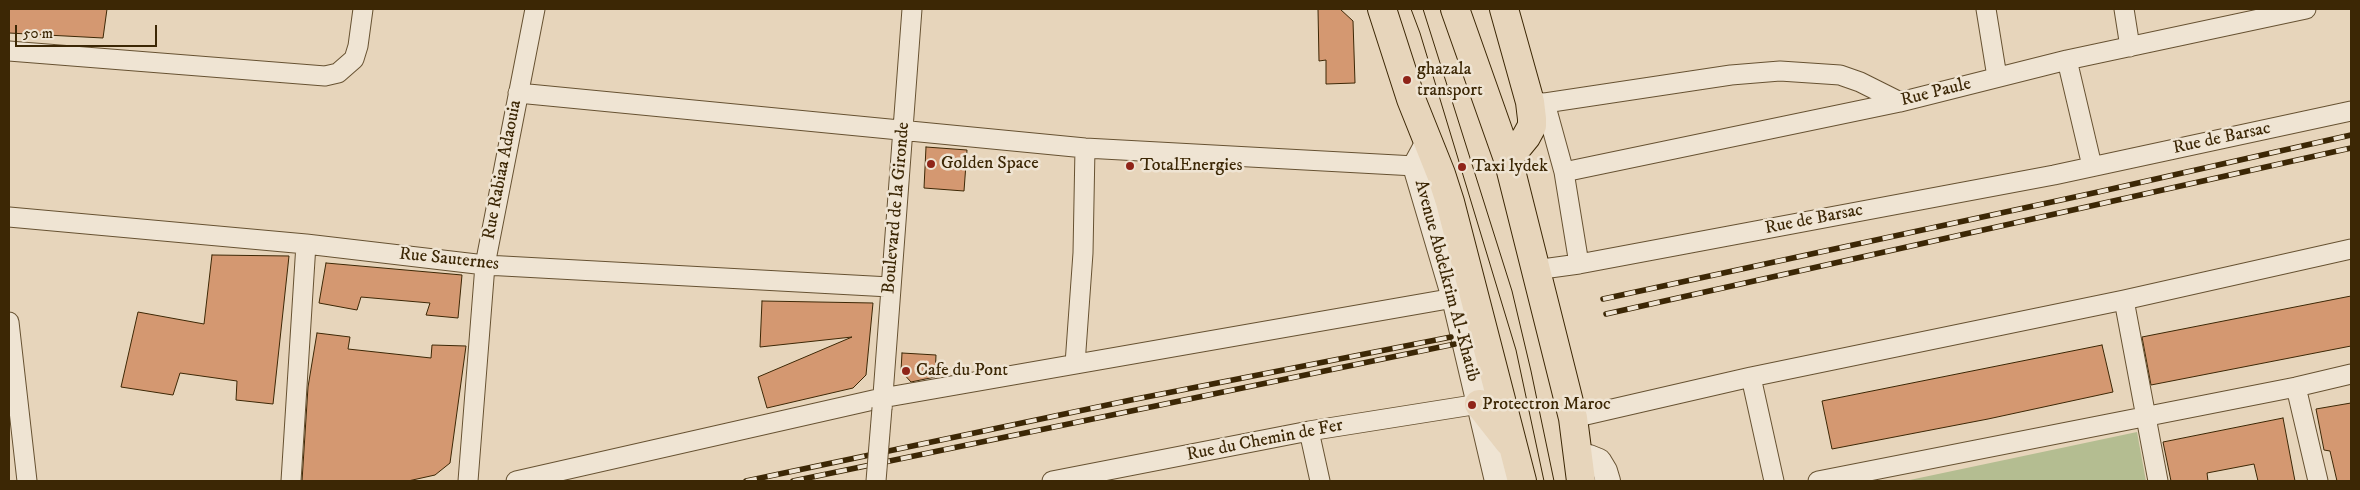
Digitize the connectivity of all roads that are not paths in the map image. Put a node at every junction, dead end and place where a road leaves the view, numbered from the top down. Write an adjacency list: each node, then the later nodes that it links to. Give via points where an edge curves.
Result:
1 (363, 9): 11 (street, via 354,59 338,73 325,76)
2 (535, 9): 14 (street, Rue Rabiaa Adaouia)
3 (912, 9): 18 (street, Boulevard de la Gironde)
4 (1382, 9): 19 (highway)
5 (1455, 9): 21 (highway)
6 (1504, 9): 16 (highway)
7 (1986, 9): 13 (street)
8 (2124, 9): 10 (street)
9 (2306, 9): 10 (street, Rue Paule)
10 (2130, 47): 12 (street, Rue Paule)
11 (9, 51)
12 (2068, 60): 13 (street, Rue Paule); 23 (street)
13 (1997, 77): 15 (street, Rue Paule)
14 (518, 93): 18 (street); 29 (street, Rue Rabiaa Adaouia)
15 (1900, 102): 16 (street, via 1840,75 1780,71); 24 (street, Rue Paule)
16 (1538, 103): 21 (highway, via 1532,126); 24 (street)
17 (2351, 111): 23 (street, Rue de Barsac)
18 (904, 131): 20 (street); 31 (street, Boulevard de la Gironde)
19 (1428, 142): 22 (street, Avenue Abdelkrim Al-Khatib); 44 (highway, via 1450,202)
20 (1085, 148): 22 (street); 35 (street, via 1083,253)
21 (1508, 159): 30 (highway)
22 (1415, 166): 32 (street, Avenue Abdelkrim Al-Khatib)
23 (2092, 166): 28 (street, Rue de Barsac)
24 (1564, 172): 28 (street)
25 (9, 217): 26 (street, Rue Sauternes)
26 (306, 244): 29 (street, Rue Sauternes); 48 (street)
27 (2351, 249): 33 (street)
28 (1580, 264): 30 (street, Rue de Barsac)
29 (485, 265): 31 (street, Rue Sauternes); 49 (street, Rue Rabiaa Adaouia)
30 (1535, 270): 42 (highway)
31 (890, 287): 39 (street, Boulevard de la Gironde)
32 (1454, 298): 35 (street); 40 (street, Avenue Abdelkrim Al-Khatib)
33 (2124, 300): 37 (street); 41 (street)
34 (9, 322): 47 (street)
35 (1075, 364): 39 (street)
36 (2351, 374): 38 (street)
37 (1751, 377): 42 (street); 57 (street)
38 (2296, 387): 41 (street); 60 (street)
39 (882, 403): 50 (street); 51 (street, Boulevard de la Gironde, bridge)
40 (1479, 404): 43 (street, Rue du Chemin de Fer); 44 (highway); 54 (street, Avenue Abdelkrim Al-Khatib)
41 (2146, 417): 58 (street); 59 (street)
42 (1573, 418): 45 (highway)
43 (1309, 432): 46 (street, Rue du Chemin de Fer); 53 (street)
44 (1515, 451): 55 (highway)
45 (1580, 470): 56 (street, via 1589,457 1599,461 1606,470)
46 (1137, 474): 52 (street, Rue du Chemin de Fer)
47 (27, 481)
48 (291, 481)
49 (468, 481)
50 (516, 481)
51 (876, 481)
52 (1052, 481)
53 (1320, 481)
54 (1497, 481)
55 (1522, 481)
56 (1608, 481)
57 (1774, 481)
58 (1818, 481)
59 (2158, 481)
60 (2318, 481)

